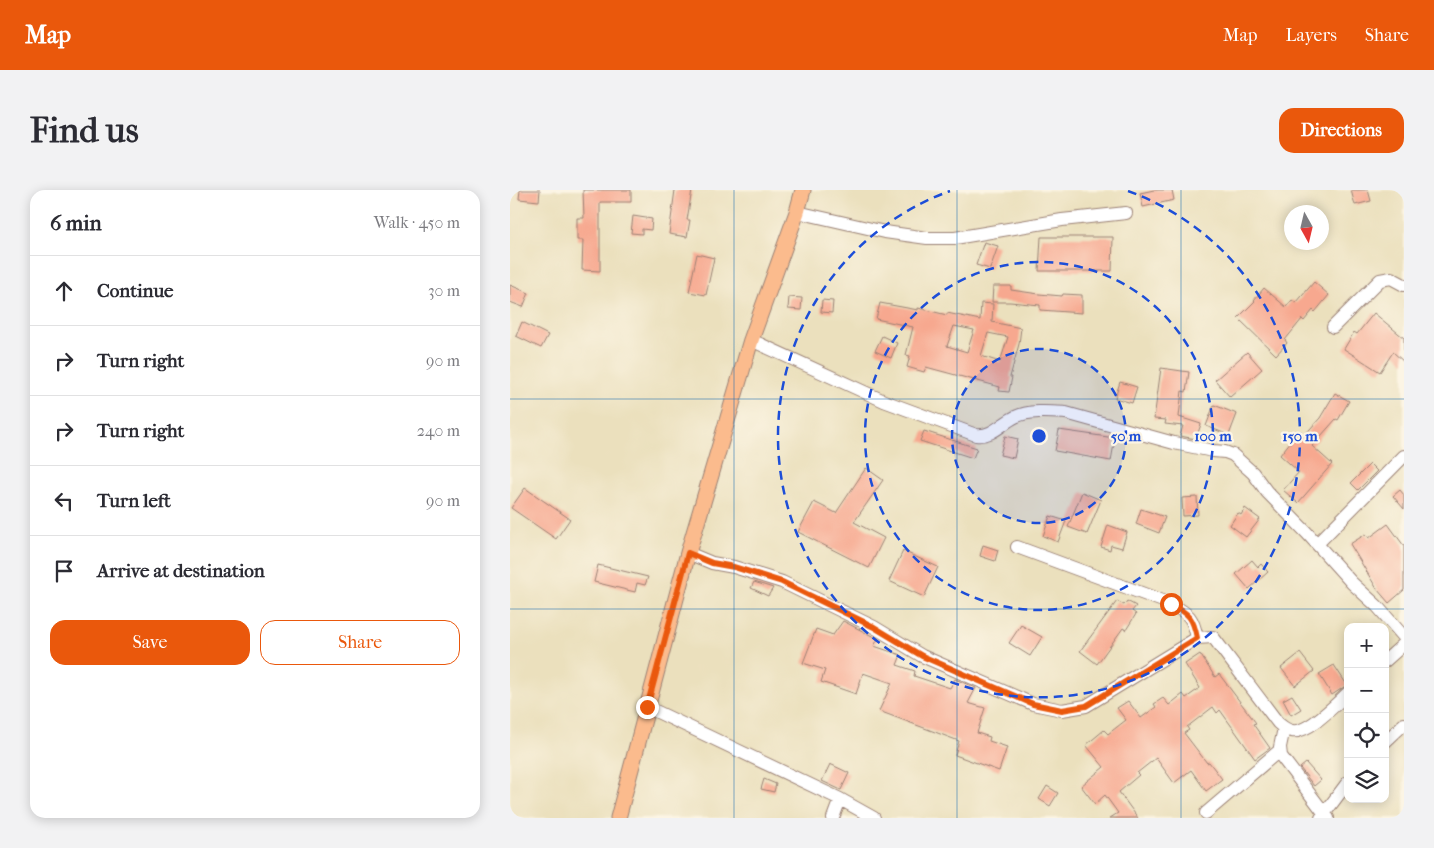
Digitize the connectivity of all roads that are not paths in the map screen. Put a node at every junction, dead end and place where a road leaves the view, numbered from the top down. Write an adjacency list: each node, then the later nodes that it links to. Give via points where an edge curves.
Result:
1 (803, 190): 2 (main road)
2 (797, 212): 3 (street, via 927,238 955,238 1062,220); 6 (main road)
3 (1126, 214)
4 (1404, 285): 5 (street, via 1391,278 1380,280)
5 (1333, 327)
6 (751, 340): 8 (street, via 884,401 976,435 990,434 1015,417 1054,412 1174,443 1225,452 1240,460); 10 (main road)
7 (1404, 456): 8 (street)
8 (1317, 544): 11 (street)
9 (1018, 546): 12 (street, via 1171,604 1188,613)
10 (688, 553): 12 (street, via 782,582 874,627 922,656 1033,704 1062,710 1086,706); 16 (main road)
11 (1404, 637)
12 (1197, 638): 18 (street, via 1213,637)
13 (1404, 644): 14 (street)
14 (1389, 657)
15 (1344, 696): 18 (street, via 1308,728 1294,732)
16 (647, 707): 22 (street); 25 (main road)
17 (1404, 724): 19 (street)
18 (1284, 728): 20 (street)
19 (1389, 738)
20 (1280, 750): 23 (street); 24 (street, via 1281,756)
21 (1344, 788): 24 (street)
22 (840, 799): 26 (street); 27 (street)
23 (1206, 813)
24 (1325, 816)
25 (618, 818)
26 (833, 818)
27 (874, 818)

